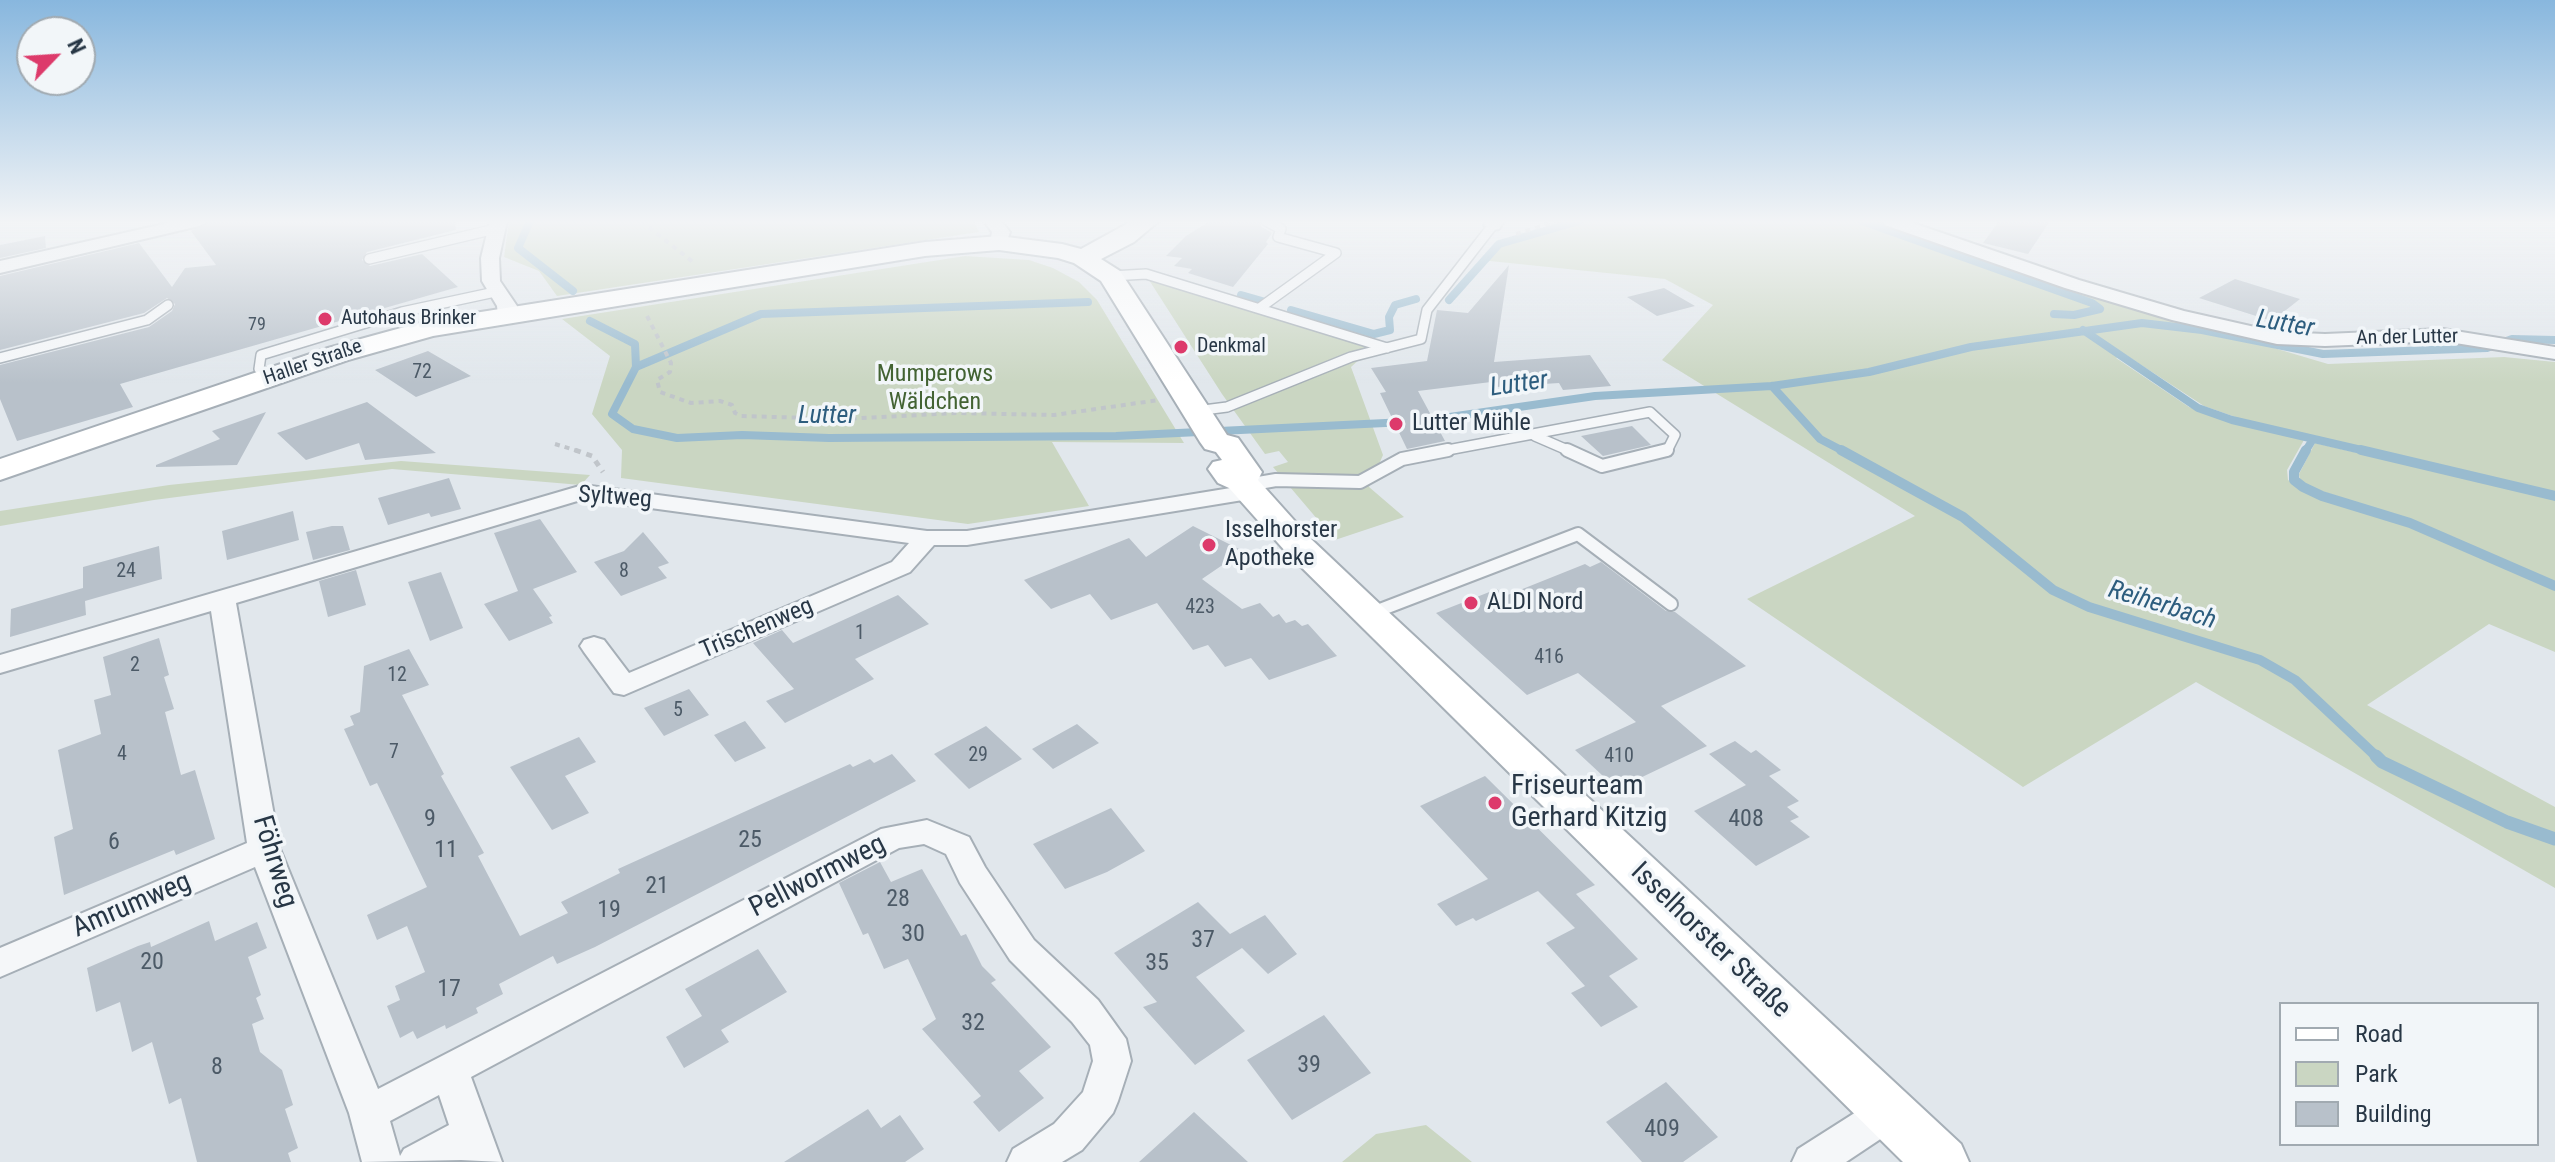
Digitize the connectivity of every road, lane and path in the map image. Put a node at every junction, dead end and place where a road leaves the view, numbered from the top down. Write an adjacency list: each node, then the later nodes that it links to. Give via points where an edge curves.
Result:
1 (491, 275): 10 (street)
2 (757, 275): 9 (street, Haller Straße)
3 (1125, 275): 8 (lane)
4 (1150, 275): 12 (lane)
5 (1305, 275): 12 (lane)
6 (1454, 275): 13 (lane, via 1427,310 1421,339)
7 (2052, 275): 14 (street, An der Lutter, via 2179,316 2277,338 2443,335)
8 (1111, 276): 16 (street, Isselhorster Straße)
9 (636, 294): 10 (street, Haller Straße); 16 (path, via 671,363 670,372 657,380 660,392 691,403 720,401 741,416)
10 (501, 303): 19 (street, Haller Straße)
11 (168, 305): 15 (lane, via 147,320)
12 (1261, 307): 13 (lane)
13 (1387, 348): 16 (lane)
14 (2555, 353)
15 (0, 358)
16 (1195, 418): 20 (street, Isselhorster Straße, via 1217,461)
17 (1535, 436): 17 (lane, via 1602,466 1667,451 1675,435 1650,412); 20 (lane, via 1402,459 1360,482 1276,480)
18 (555, 444): 21 (path, via 592,456 603,472)
19 (0, 470)
20 (1245, 486): 22 (street, Syltweg, via 967,538); 25 (street, Isselhorster Straße)
21 (599, 493): 22 (street, Syltweg); 23 (street, Syltweg, via 567,495)
22 (927, 538): 26 (street, Trischenweg, via 901,567 624,686)
23 (222, 598): 27 (street, Syltweg); 28 (street, Föhrweg)
24 (1671, 604): 25 (lane, via 1578,534)
25 (1369, 614): 31 (street, Isselhorster Straße)
26 (594, 646)
27 (0, 664)
28 (264, 849): 29 (street, Amrumweg); 32 (street, Föhrweg)
29 (0, 963)
30 (450, 1071): 32 (street, Pellwormweg); 33 (street); 36 (street, Pellwormweg, via 892,837 927,832 958,846 1022,950 1107,1039 1112,1061 1099,1101 1068,1137)
31 (1889, 1112): 37 (street); 38 (street, Isselhorster Straße)
32 (368, 1113): 34 (street)
33 (476, 1148): 35 (street)
34 (382, 1162)
35 (418, 1162)
36 (1027, 1162)
37 (1812, 1162)
38 (1941, 1162)

